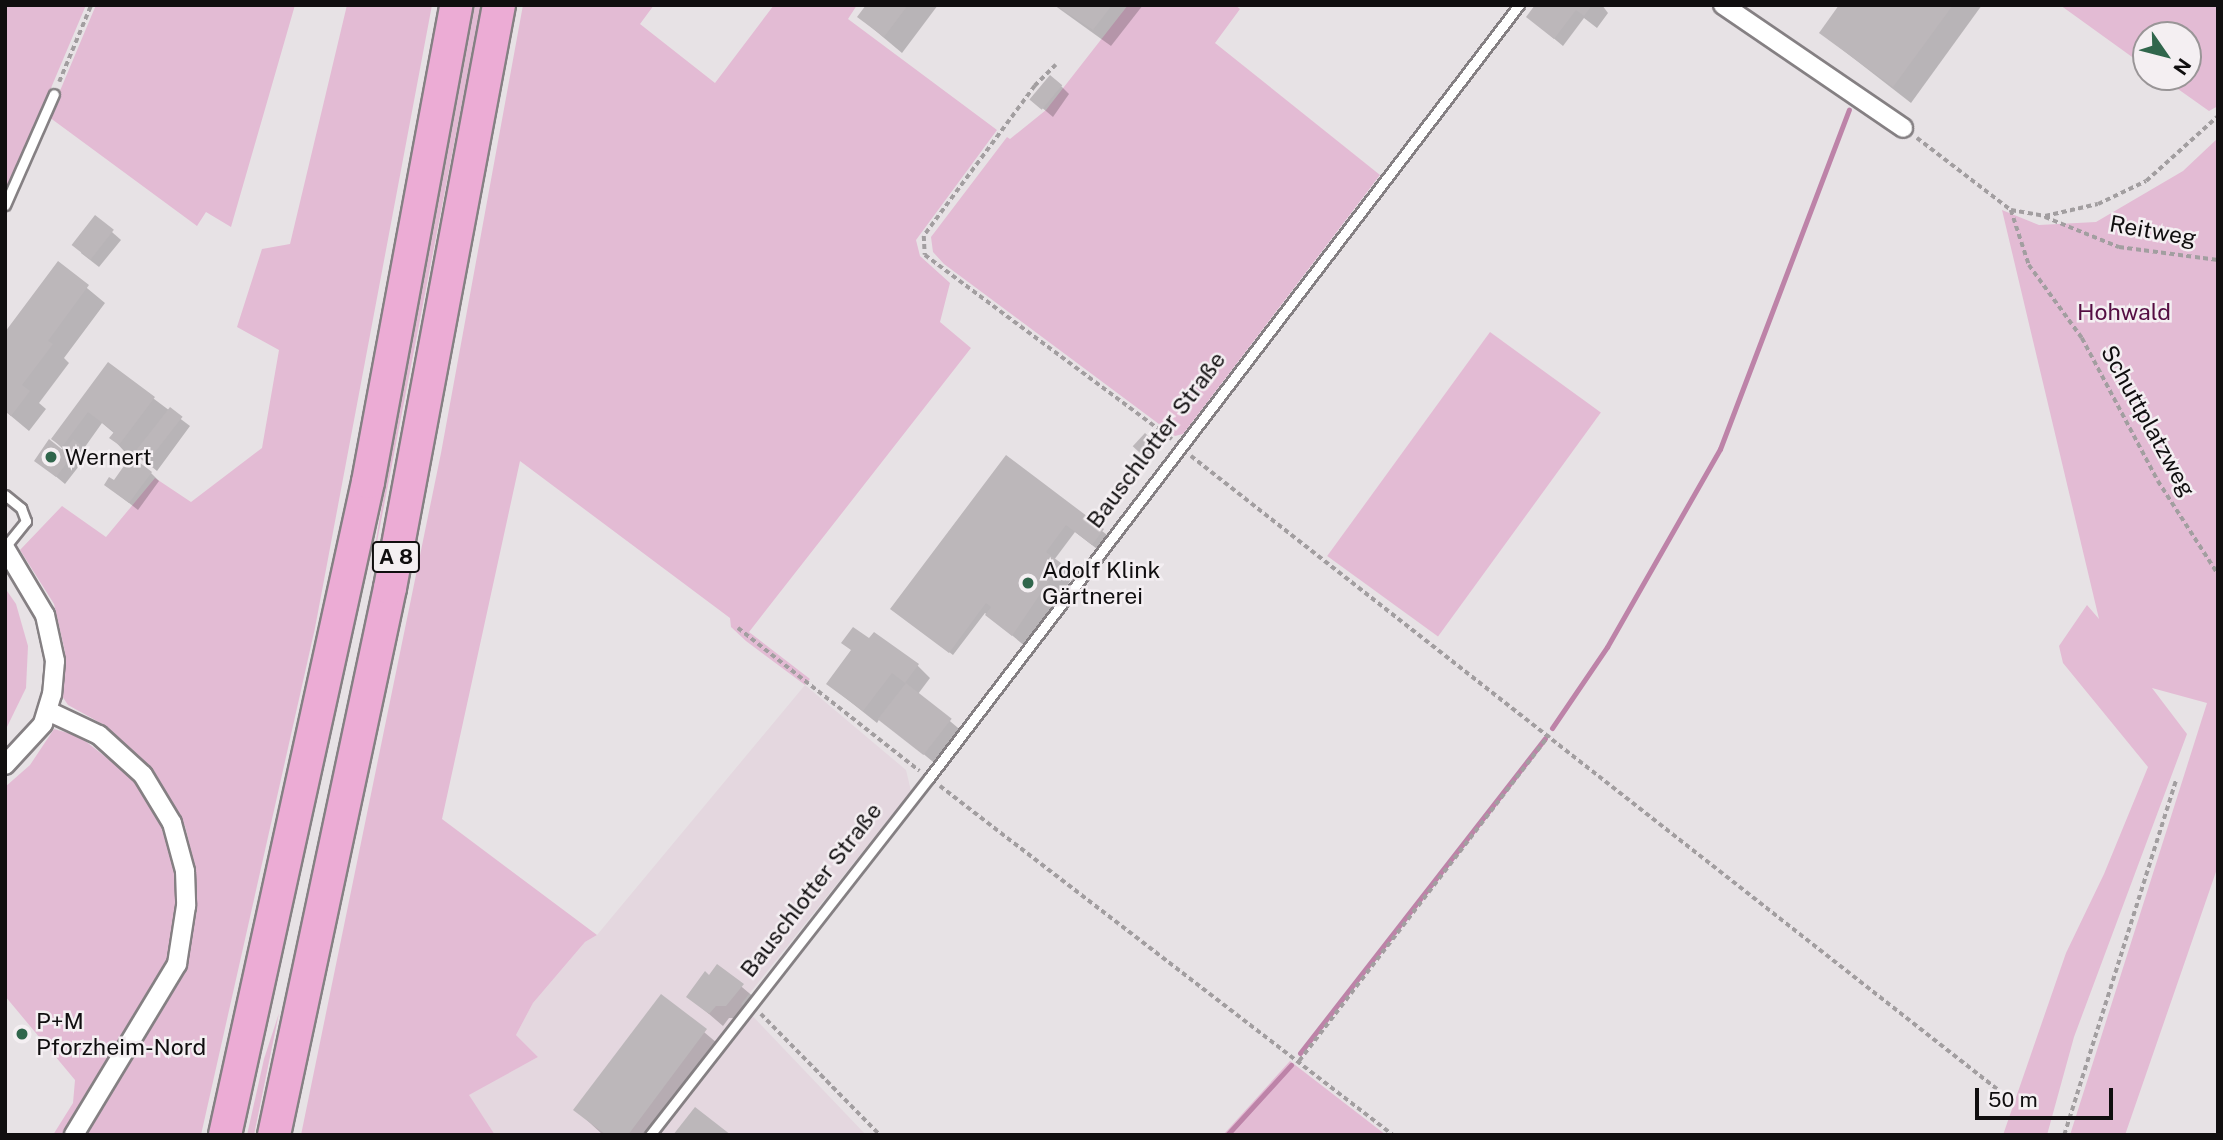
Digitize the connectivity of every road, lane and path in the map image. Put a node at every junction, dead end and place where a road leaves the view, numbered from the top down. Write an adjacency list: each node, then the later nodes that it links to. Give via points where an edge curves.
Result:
1 (91, 5): 7 (path)
2 (456, 5): 28 (highway, A 8, via 368,481)
3 (499, 5): 29 (highway, A 8, via 393,574)
4 (1519, 5): 14 (lane, Bauschlotter Straße)
5 (1723, 5): 9 (street)
6 (1056, 65): 14 (path, via 1035,86 924,236 925,255)
7 (54, 94): 10 (lane)
8 (2218, 116): 12 (path, via 2165,169 2137,186 2098,204)
9 (1903, 128): 11 (path)
10 (5, 205)
11 (2011, 210): 12 (path); 17 (path, Schuttplatzweg, via 2029,265 2082,338 2158,481)
12 (2045, 216): 13 (path, Reitweg, via 2119,247)
13 (2218, 260)
14 (1181, 446): 20 (path); 22 (lane, Bauschlotter Straße)
15 (5, 495): 16 (lane, via 21,508 26,521)
16 (5, 548): 19 (street, via 36,595 51,632 55,669)
17 (2218, 574)
18 (738, 628): 22 (path)
19 (48, 711): 21 (street, via 35,736); 27 (street, via 99,735 142,775 173,822 185,871 185,916 177,964)
20 (1549, 735): 25 (path); 26 (path)
21 (5, 765)
22 (929, 778): 24 (lane, Bauschlotter Straße); 25 (path)
23 (2176, 779): 33 (path)
24 (752, 1005): 30 (lane, Bauschlotter Straße); 31 (path)
25 (1300, 1061): 32 (path)
26 (2001, 1093)
27 (74, 1135)
28 (225, 1135)
29 (274, 1135)
30 (650, 1135)
31 (880, 1135)
32 (1393, 1135)
33 (2064, 1135)

